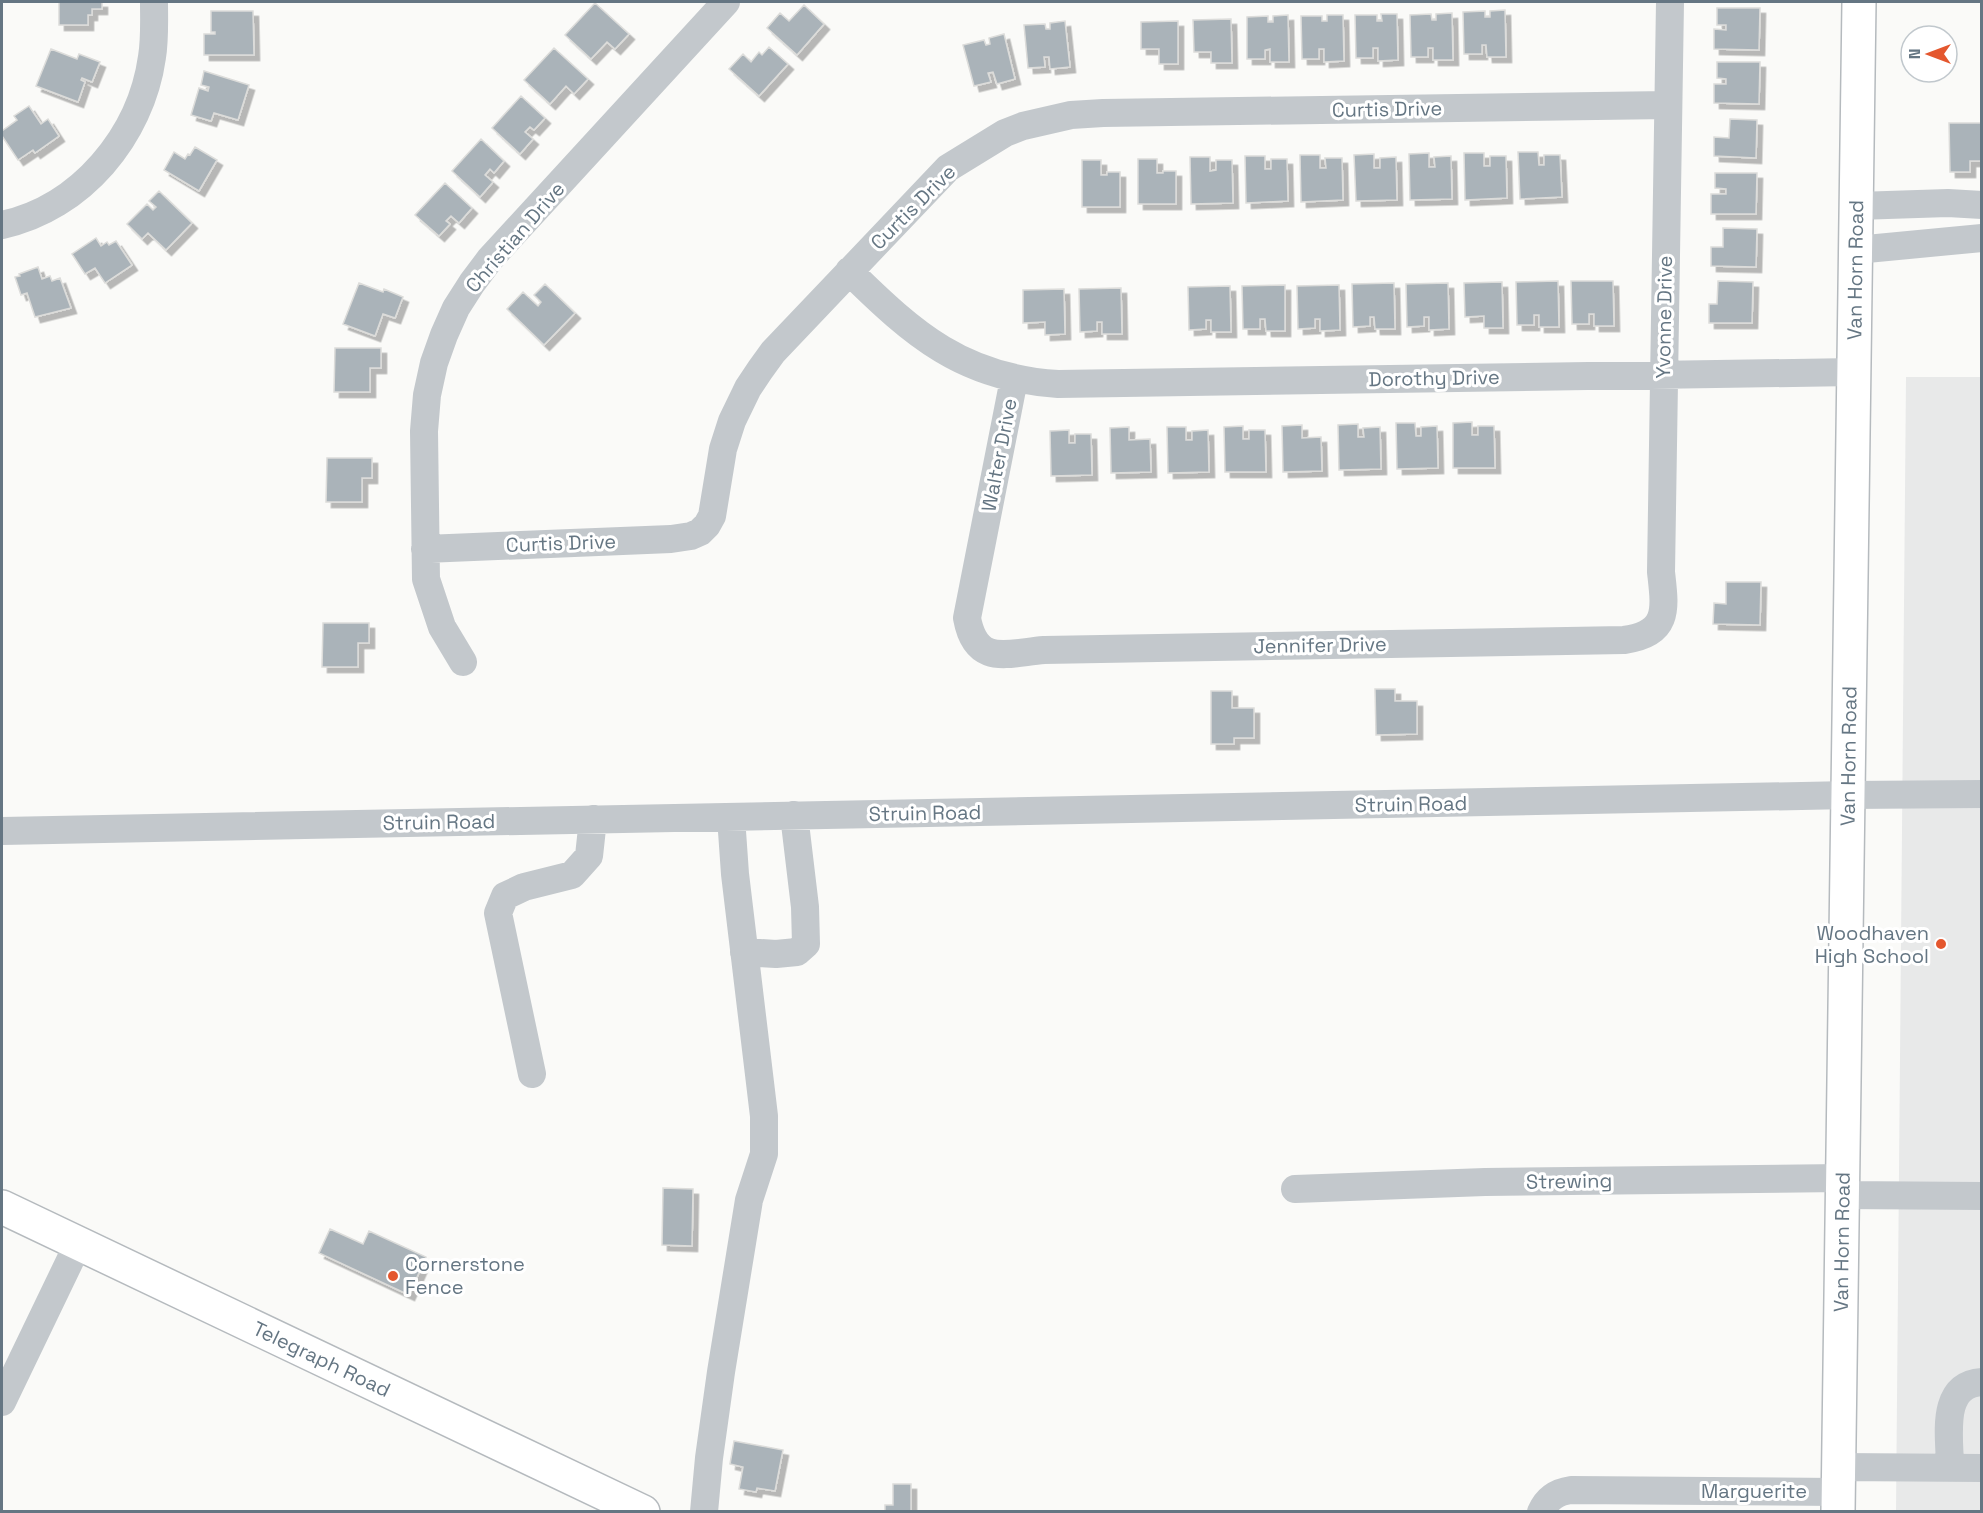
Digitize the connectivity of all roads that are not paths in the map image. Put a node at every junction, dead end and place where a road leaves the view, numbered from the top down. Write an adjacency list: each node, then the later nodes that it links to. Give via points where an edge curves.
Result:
1 (154, 2): 8 (street, via 152,57 146,85 120,142 80,187 29,216)
2 (726, 2): 15 (street, Christian Drive, via 490,259 456,308 434,363 427,394)
3 (1670, 2): 5 (street, Yvonne Drive)
4 (1859, 2): 7 (main road, Van Horn Road)
5 (1668, 105): 11 (street, Curtis Drive, via 1103,113 1054,118 1005,133 948,168); 13 (street, Yvonne Drive)
6 (1982, 205): 7 (street)
7 (1857, 206): 10 (main road, Van Horn Road)
8 (2, 225)
9 (1982, 238): 10 (street)
10 (1856, 250): 12 (main road, Van Horn Road)
11 (849, 271): 14 (street, Walter Drive, via 893,315 938,347 974,366); 15 (street, Curtis Drive, via 773,352 748,388 723,449 712,516 700,532 671,539)
12 (1854, 372): 13 (street, Dorothy Drive); 20 (main road, Van Horn Road)
13 (1664, 375): 14 (street, Dorothy Drive, via 1058,384); 16 (street, Yvonne Drive, via 1664,605)
14 (1014, 379): 17 (street, Walter Drive, via 968,618 970,632)
15 (425, 549): 18 (street, Christian Drive, via 426,579 442,627)
16 (1653, 629): 17 (street, Jennifer Drive, via 1640,638 1624,640 1056,650 1003,656)
17 (986, 650)
18 (463, 662)
19 (1982, 794): 20 (street, Struin Road)
20 (1849, 795): 21 (street, Struin Road); 27 (main road, Van Horn Road)
21 (794, 815): 22 (street, Struin Road); 25 (street, via 806,944 797,952)
22 (732, 817): 23 (street, Struin Road); 25 (street)
23 (593, 819): 24 (street, Struin Road); 26 (street, via 590,856 572,875 505,896 498,913)
24 (2, 831)
25 (744, 951): 39 (street, via 764,1116 764,1154 743,1233)
26 (532, 1074)
27 (1842, 1186): 28 (street, Strewing, via 1485,1182); 29 (street, Strewing); 36 (main road, Van Horn Road)
28 (1295, 1189)
29 (1982, 1196)
30 (2, 1207): 31 (main road, Telegraph Road)
31 (78, 1244): 33 (street); 38 (main road, Telegraph Road)
32 (1982, 1382): 34 (street, via 1964,1386 1953,1399)
33 (2, 1402)
34 (1950, 1468): 35 (street, Marguerite); 36 (street, Marguerite)
35 (1982, 1468)
36 (1838, 1490): 37 (street, Marguerite)
37 (1669, 1501): 40 (street, Marguerite, via 1571,1490 1554,1496)
38 (642, 1512)
39 (704, 1512)
40 (1540, 1512)

